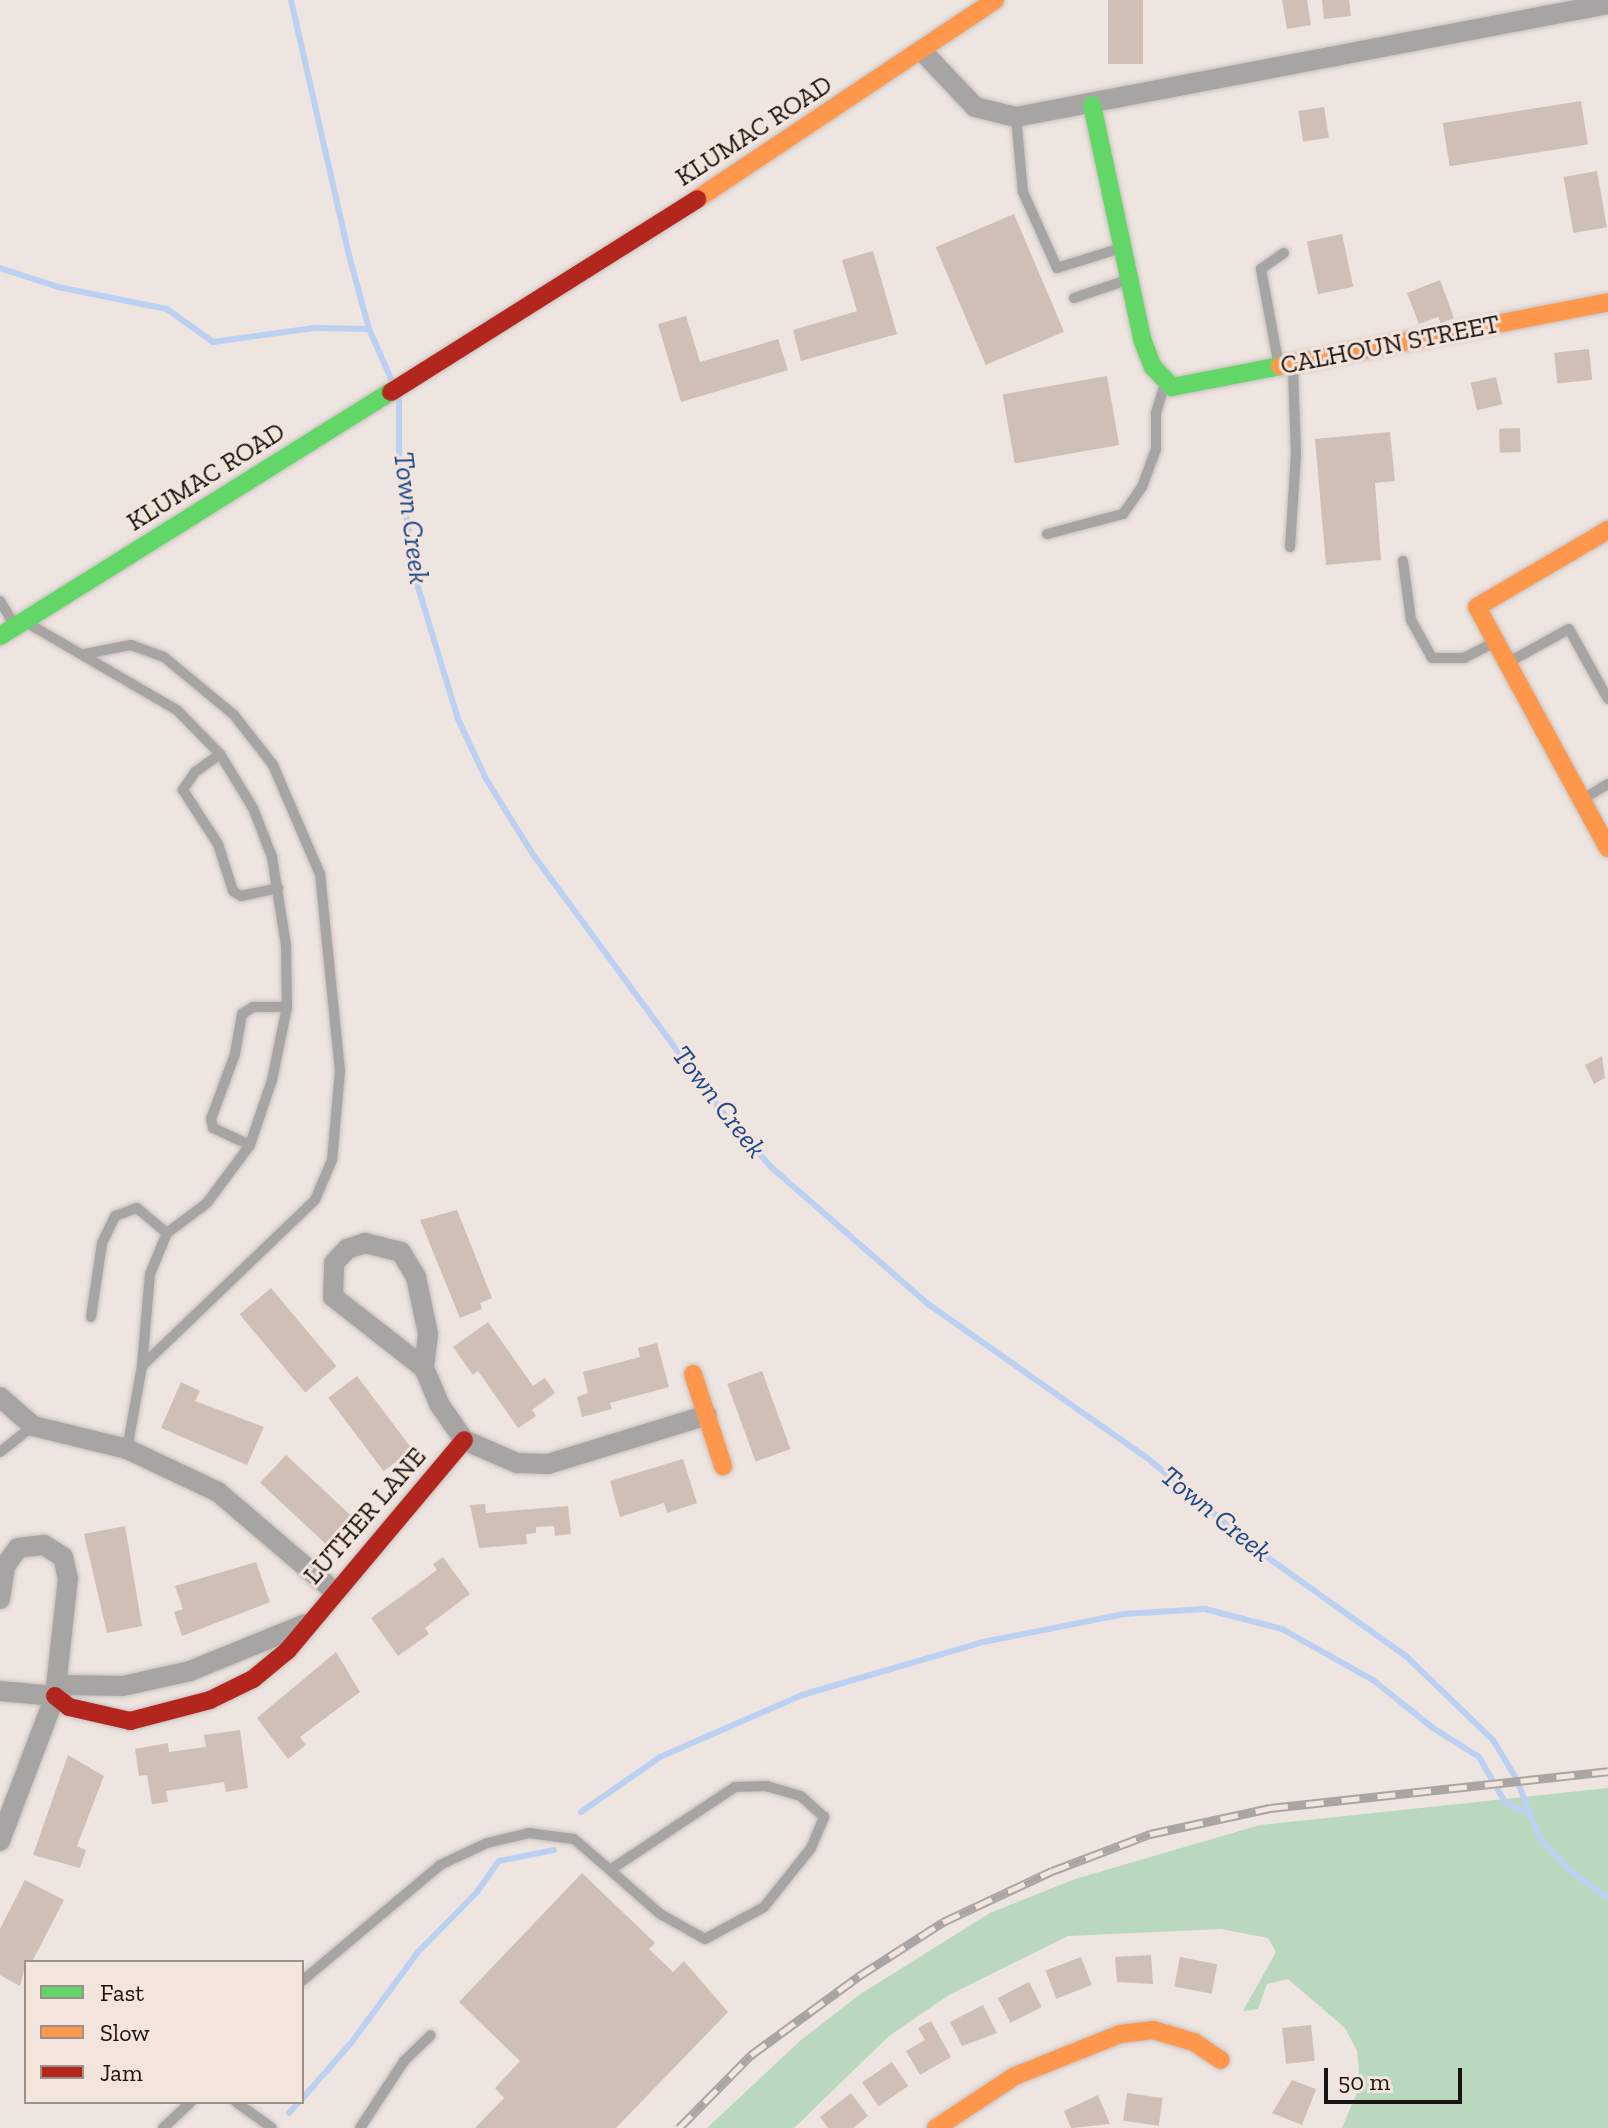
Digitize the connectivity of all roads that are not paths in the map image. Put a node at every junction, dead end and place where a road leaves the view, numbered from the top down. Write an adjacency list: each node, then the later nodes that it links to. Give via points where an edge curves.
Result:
1 (995, 0): 3 (street, KLUMAC ROAD)
2 (1608, 4): 4 (street)
3 (922, 51): 5 (street, via 975,107); 18 (street, KLUMAC ROAD, via 650,231)
4 (1092, 105): 5 (street); 6 (street)
5 (1016, 117): 6 (lane, via 1023,192 1057,268)
6 (1122, 247): 8 (street)
7 (1284, 253): 11 (lane, via 1261,269)
8 (1129, 280): 9 (lane); 12 (street, via 1147,356)
9 (1074, 298)
10 (1608, 302): 11 (street, CALHOUN STREET)
11 (1286, 366): 12 (street, CALHOUN STREET); 15 (lane, via 1296,454)
12 (1169, 384): 14 (lane, via 1156,413 1156,449 1142,487 1123,514)
13 (1608, 530): 19 (street, via 1477,607)
14 (1047, 534)
15 (1290, 547)
16 (1403, 561): 19 (lane, via 1411,620 1432,658 1464,658)
17 (0, 601): 18 (lane)
18 (14, 629): 20 (lane)
19 (1496, 642): 21 (street)
20 (85, 654): 23 (lane, via 177,710); 32 (lane, via 131,645 164,657 234,715 273,765 320,874 340,1071 332,1160 315,1200)
21 (1508, 663): 22 (lane, via 1569,629); 25 (street)
22 (1608, 699)
23 (220, 754): 27 (lane, via 253,808); 27 (lane, via 195,772 183,790 218,844 233,891 241,896)
24 (1608, 784): 25 (lane)
25 (1582, 800): 26 (street)
26 (1608, 848)
27 (278, 888): 28 (lane)
28 (287, 1007): 29 (lane, via 272,1080); 29 (lane, via 253,1007 242,1014 235,1054 211,1119 213,1128)
29 (250, 1145): 30 (lane, via 207,1203)
30 (167, 1233): 31 (lane, via 137,1208 115,1216 102,1243); 32 (lane, via 150,1274)
31 (91, 1317)
32 (142, 1366): 39 (lane)
33 (424, 1368): 33 (street, via 428,1334 416,1277 401,1252 365,1243 347,1249 334,1263 333,1297); 38 (street, via 439,1404)
34 (693, 1374): 36 (street)
35 (0, 1397): 37 (street)
36 (707, 1415): 38 (street, via 548,1464 517,1463); 41 (street)
37 (33, 1426): 39 (street); 40 (lane)
38 (464, 1440): 42 (street, LUTHER LANE)
39 (127, 1449): 42 (street, via 218,1492)
40 (0, 1452)
41 (723, 1466)
42 (335, 1592): 44 (street, LUTHER LANE)
43 (0, 1599): 46 (street, via 5,1566 18,1548 44,1545 63,1557 68,1578)
44 (305, 1624): 46 (street, LUTHER LANE, via 190,1671 123,1686 68,1685); 46 (street, LUTHER LANE, via 288,1650 253,1679 167,1713 130,1721 69,1707)
45 (0, 1691): 46 (street)
46 (55, 1696): 47 (street)
47 (0, 1840)
48 (610, 1870): 48 (lane, via 662,1915 705,1939 764,1907 811,1848 824,1817 801,1796 767,1786 735,1787); 49 (lane, via 574,1839 529,1833 487,1843 440,1865)
49 (304, 1979)
50 (431, 2035): 56 (lane, via 404,2061)
51 (1221, 2060): 57 (street, via 1194,2042 1153,2030 1120,2034 1015,2076)
52 (189, 2104): 54 (lane)
53 (239, 2104): 55 (lane)
54 (163, 2128)
55 (272, 2128)
56 (360, 2128)
57 (936, 2128)

